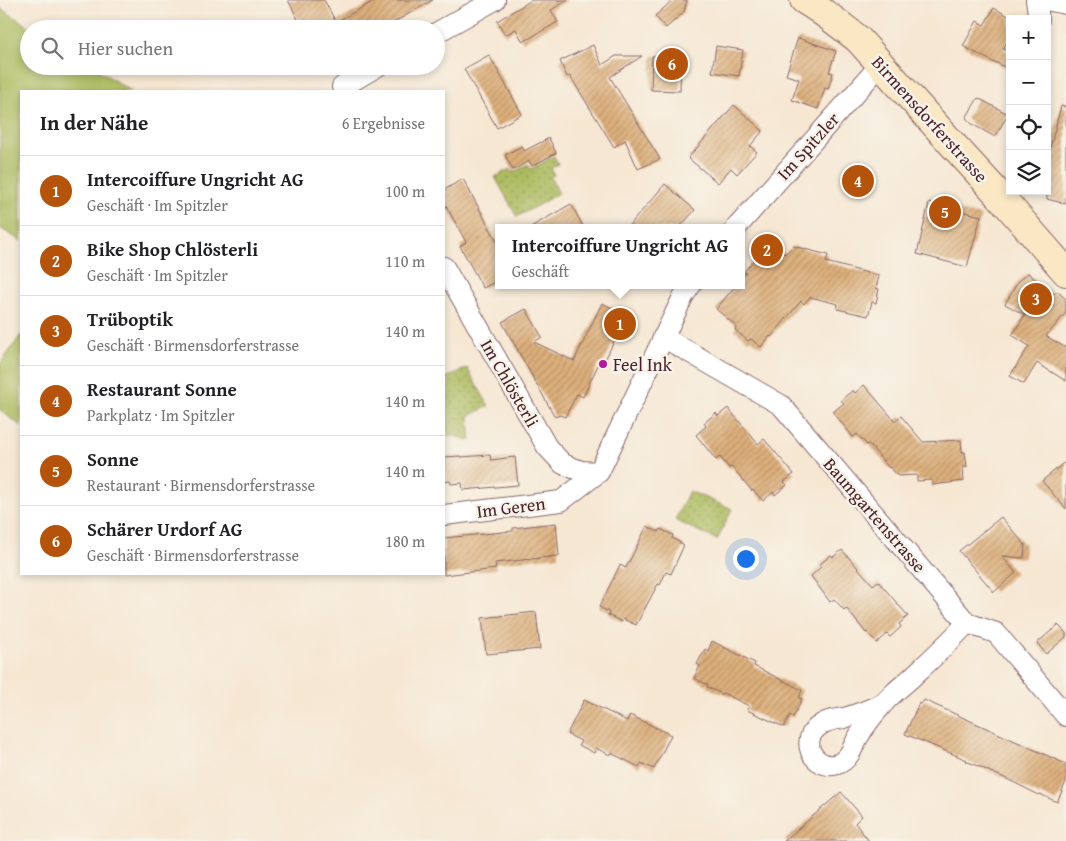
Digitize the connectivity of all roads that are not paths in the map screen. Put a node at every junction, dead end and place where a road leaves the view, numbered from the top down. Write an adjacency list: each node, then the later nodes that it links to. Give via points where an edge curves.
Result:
1 (495, 0): 7 (street)
2 (804, 0): 8 (main road, Birmensdorferstrasse, via 858,39)
3 (1036, 0): 6 (street)
4 (1046, 0): 5 (street)
5 (1066, 4)
6 (1039, 15)
7 (445, 28)
8 (881, 64): 11 (main road, Birmensdorferstrasse, via 954,148); 12 (street, Im Spitzler)
9 (364, 75): 10 (street)
10 (343, 89)
11 (1004, 188): 14 (main road, Birmensdorferstrasse)
12 (740, 224)
13 (445, 268): 17 (street, Im Chlösterli, via 546,448 563,464 581,471)
14 (1066, 271)
15 (689, 289): 16 (street)
16 (663, 337): 17 (street); 19 (street, Baumgartenstrasse, via 781,405)
17 (599, 472): 18 (street, Im Geren, via 560,501)
18 (445, 515)
19 (967, 623): 20 (street); 21 (street, via 996,633)
20 (884, 703)
21 (1066, 716)

